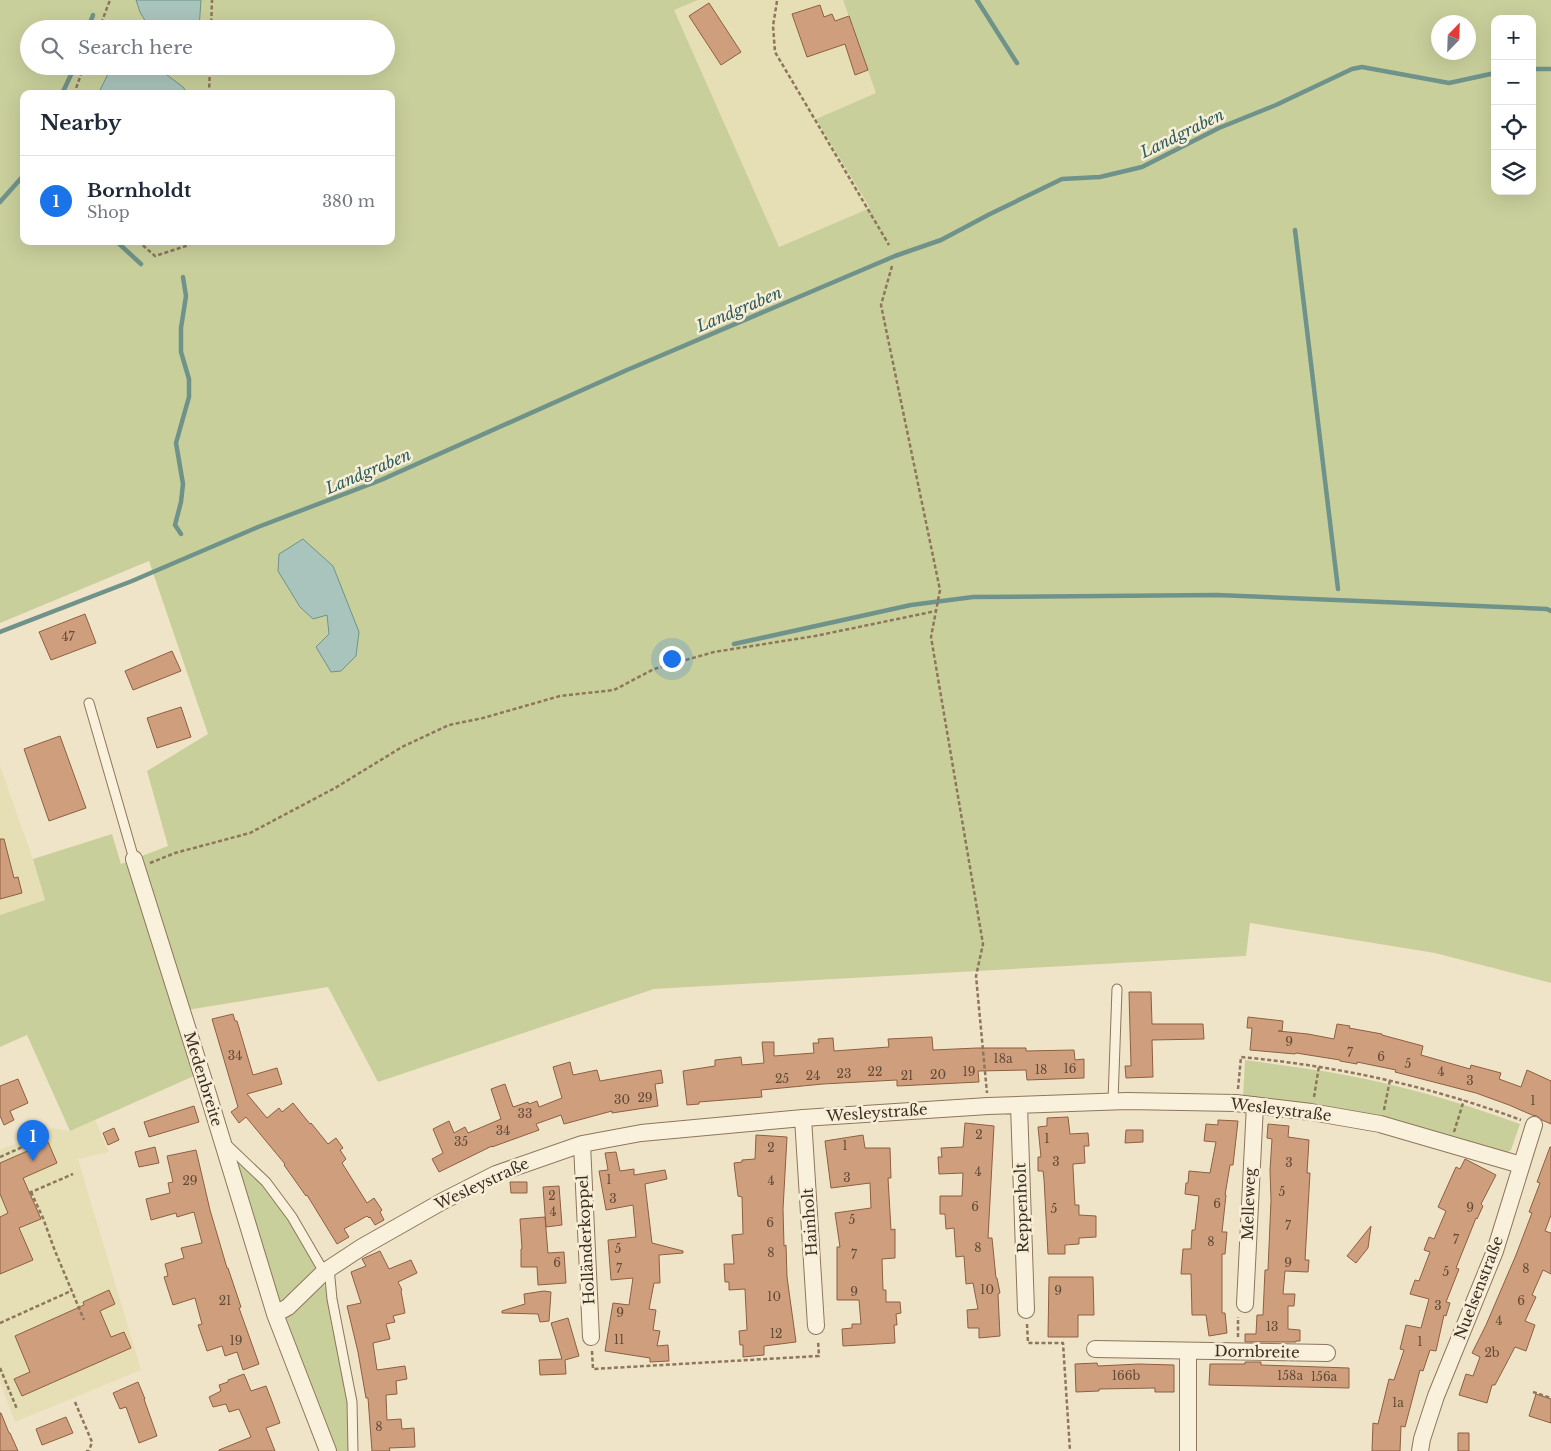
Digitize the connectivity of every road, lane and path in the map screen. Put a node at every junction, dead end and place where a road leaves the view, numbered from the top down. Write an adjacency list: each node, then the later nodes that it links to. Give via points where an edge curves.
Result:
1 (110, 0): 4 (path)
2 (212, 0): 5 (path)
3 (777, 1): 12 (path, via 773,26 775,52)
4 (102, 20)
5 (211, 20)
6 (81, 75): 8 (path)
7 (210, 75): 9 (path)
8 (75, 90)
9 (209, 90)
10 (143, 245): 11 (path, via 155,256)
11 (189, 245)
12 (889, 245)
13 (892, 266): 14 (path, via 881,305 940,590)
14 (936, 611): 16 (path, via 815,636 714,652 654,669 614,690 560,696 448,725 402,746 335,788 250,833); 25 (path, via 931,637 983,944 976,976)
15 (89, 703): 16 (lane, Medenbreite)
16 (135, 863): 31 (street, Medenbreite)
17 (1117, 989): 21 (lane)
18 (1319, 1066): 19 (path); 22 (path, via 1241,1057); 26 (path)
19 (1390, 1080): 20 (path); 28 (path)
20 (1464, 1100): 29 (path); 33 (path)
21 (1113, 1101): 22 (street, Wesleystraße); 23 (street, Wesleystraße)
22 (1236, 1102): 24 (street, Wesleystraße)
23 (1019, 1105): 25 (street, Wesleystraße); 40 (street, Reppenholt)
24 (1255, 1105): 26 (street, Wesleystraße); 39 (street, Melleweg)
25 (988, 1106): 27 (street, Wesleystraße)
26 (1311, 1112): 28 (street, Wesleystraße)
27 (803, 1118): 32 (street, Wesleystraße, via 641,1133); 44 (street, Hainholt)
28 (1380, 1124): 33 (street, Wesleystraße)
29 (1534, 1125): 35 (street, Nuelsenstraße)
30 (45, 1137): 34 (path)
31 (222, 1139): 37 (lane, via 266,1182); 41 (street, Medenbreite)
32 (582, 1144): 37 (street, Wesleystraße, via 496,1174 443,1201); 45 (street, Holländerkoppel)
33 (1451, 1144): 35 (street, Wesleystraße)
34 (0, 1157)
35 (1521, 1165): 60 (street, Nuelsenstraße, via 1494,1251 1436,1396)
36 (73, 1174): 38 (path, via 30,1192)
37 (326, 1270): 41 (street, Wesleystraße, via 288,1307); 57 (lane, via 352,1402)
38 (71, 1291): 42 (path); 43 (path)
39 (1245, 1304): 46 (path, via 1239,1309)
40 (1026, 1310): 58 (path, via 1028,1343 1063,1343)
41 (275, 1314): 56 (street, Medenbreite)
42 (84, 1320)
43 (0, 1323)
44 (816, 1326): 45 (path, via 819,1356 593,1369)
45 (591, 1337)
46 (1238, 1341)
47 (1096, 1349): 48 (street, Dornbreite)
48 (1188, 1351): 49 (street, Dornbreite); 59 (street)
49 (1327, 1354)
50 (0, 1368): 54 (path)
51 (1533, 1392): 52 (path)
52 (1551, 1398)
53 (75, 1402): 55 (path, via 92,1442 89,1450)
54 (17, 1409)
55 (85, 1451)
56 (328, 1451)
57 (353, 1451)
58 (1070, 1451)
59 (1188, 1451)
60 (1420, 1451)

